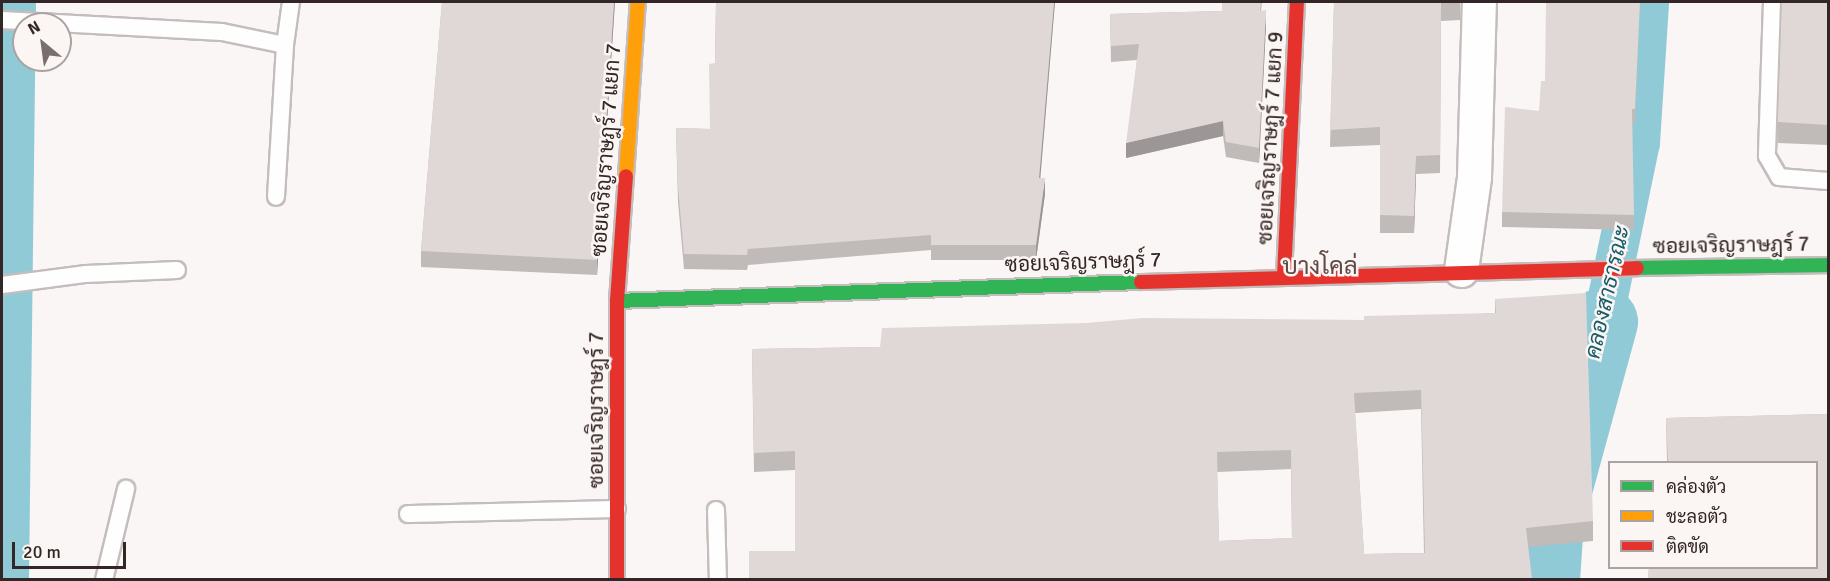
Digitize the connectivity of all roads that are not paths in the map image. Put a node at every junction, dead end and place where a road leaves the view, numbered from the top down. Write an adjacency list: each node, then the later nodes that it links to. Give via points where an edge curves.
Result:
1 (291, 2): 7 (lane)
2 (638, 2): 15 (street, ซอยเจริญราษฎร์ 7 แยก 7)
3 (1297, 2): 13 (street, ซอยเจริญราษฎร์ 7 แยก 9)
4 (1479, 2): 12 (street, via 1474,177)
5 (1772, 2): 8 (lane, via 1767,156 1779,177)
6 (2, 20): 7 (lane, via 222,32)
7 (285, 45): 9 (lane)
8 (1828, 181)
9 (276, 197)
10 (1828, 265): 12 (street, ซอยเจริญราษฎร์ 7)
11 (177, 270): 14 (lane, via 86,274)
12 (1461, 270): 13 (street, ซอยเจริญราษฎร์ 7)
13 (1284, 276): 15 (street, ซอยเจริญราษฎร์ 7)
14 (2, 285)
15 (617, 302): 17 (street, ซอยเจริญราษฎร์ 7)
16 (126, 489): 20 (lane)
17 (617, 509): 19 (lane); 21 (street, ซอยเจริญราษฎร์ 7)
18 (716, 510): 22 (lane)
19 (408, 513)
20 (104, 579)
21 (617, 579)
22 (718, 579)

